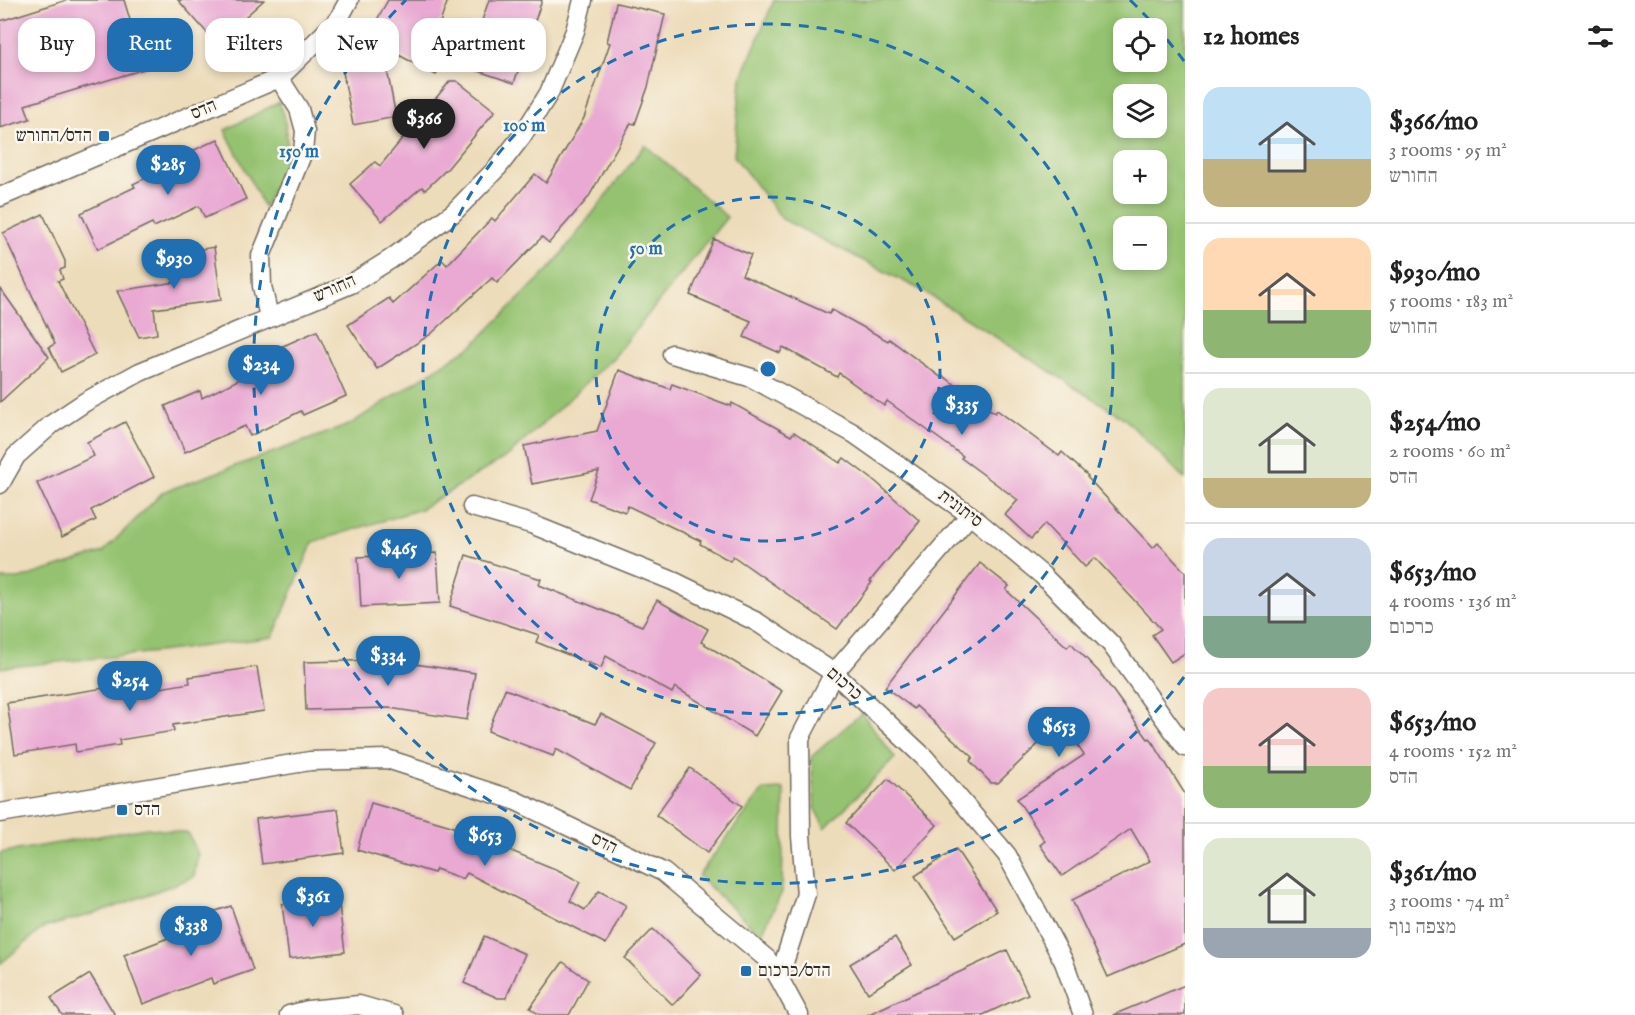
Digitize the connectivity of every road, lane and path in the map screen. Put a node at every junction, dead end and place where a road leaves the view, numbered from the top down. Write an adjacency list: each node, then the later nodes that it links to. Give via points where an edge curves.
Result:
1 (349, 0): 3 (street, הדס, via 338,20)
2 (583, 0): 5 (street, החורש, via 575,32 549,93 522,136 453,213 391,260 351,284)
3 (279, 78): 4 (street, הדס); 5 (street, via 299,109 305,131 303,152 261,256)
4 (0, 197)
5 (269, 317): 7 (street, החורש, via 140,372 85,402 52,424 16,456)
6 (672, 354): 9 (street, סיתונית, via 752,378 853,434)
7 (0, 484)
8 (472, 507): 10 (street, כרכום, via 531,524 673,581 757,622)
9 (970, 516): 10 (street); 11 (street, סיתונית, via 1042,575 1111,644)
10 (834, 673): 13 (street, via 800,738 801,836 807,894); 17 (street, כרכום, via 925,758 1007,855 1064,962)
11 (1185, 747)
12 (0, 813): 13 (street, הדס, via 310,761 387,759 514,800 663,872 767,959)
13 (779, 978): 16 (street, הדס)
14 (289, 1015): 15 (street, via 359,1005)
15 (394, 1015)
16 (799, 1015)
17 (1083, 1015)

